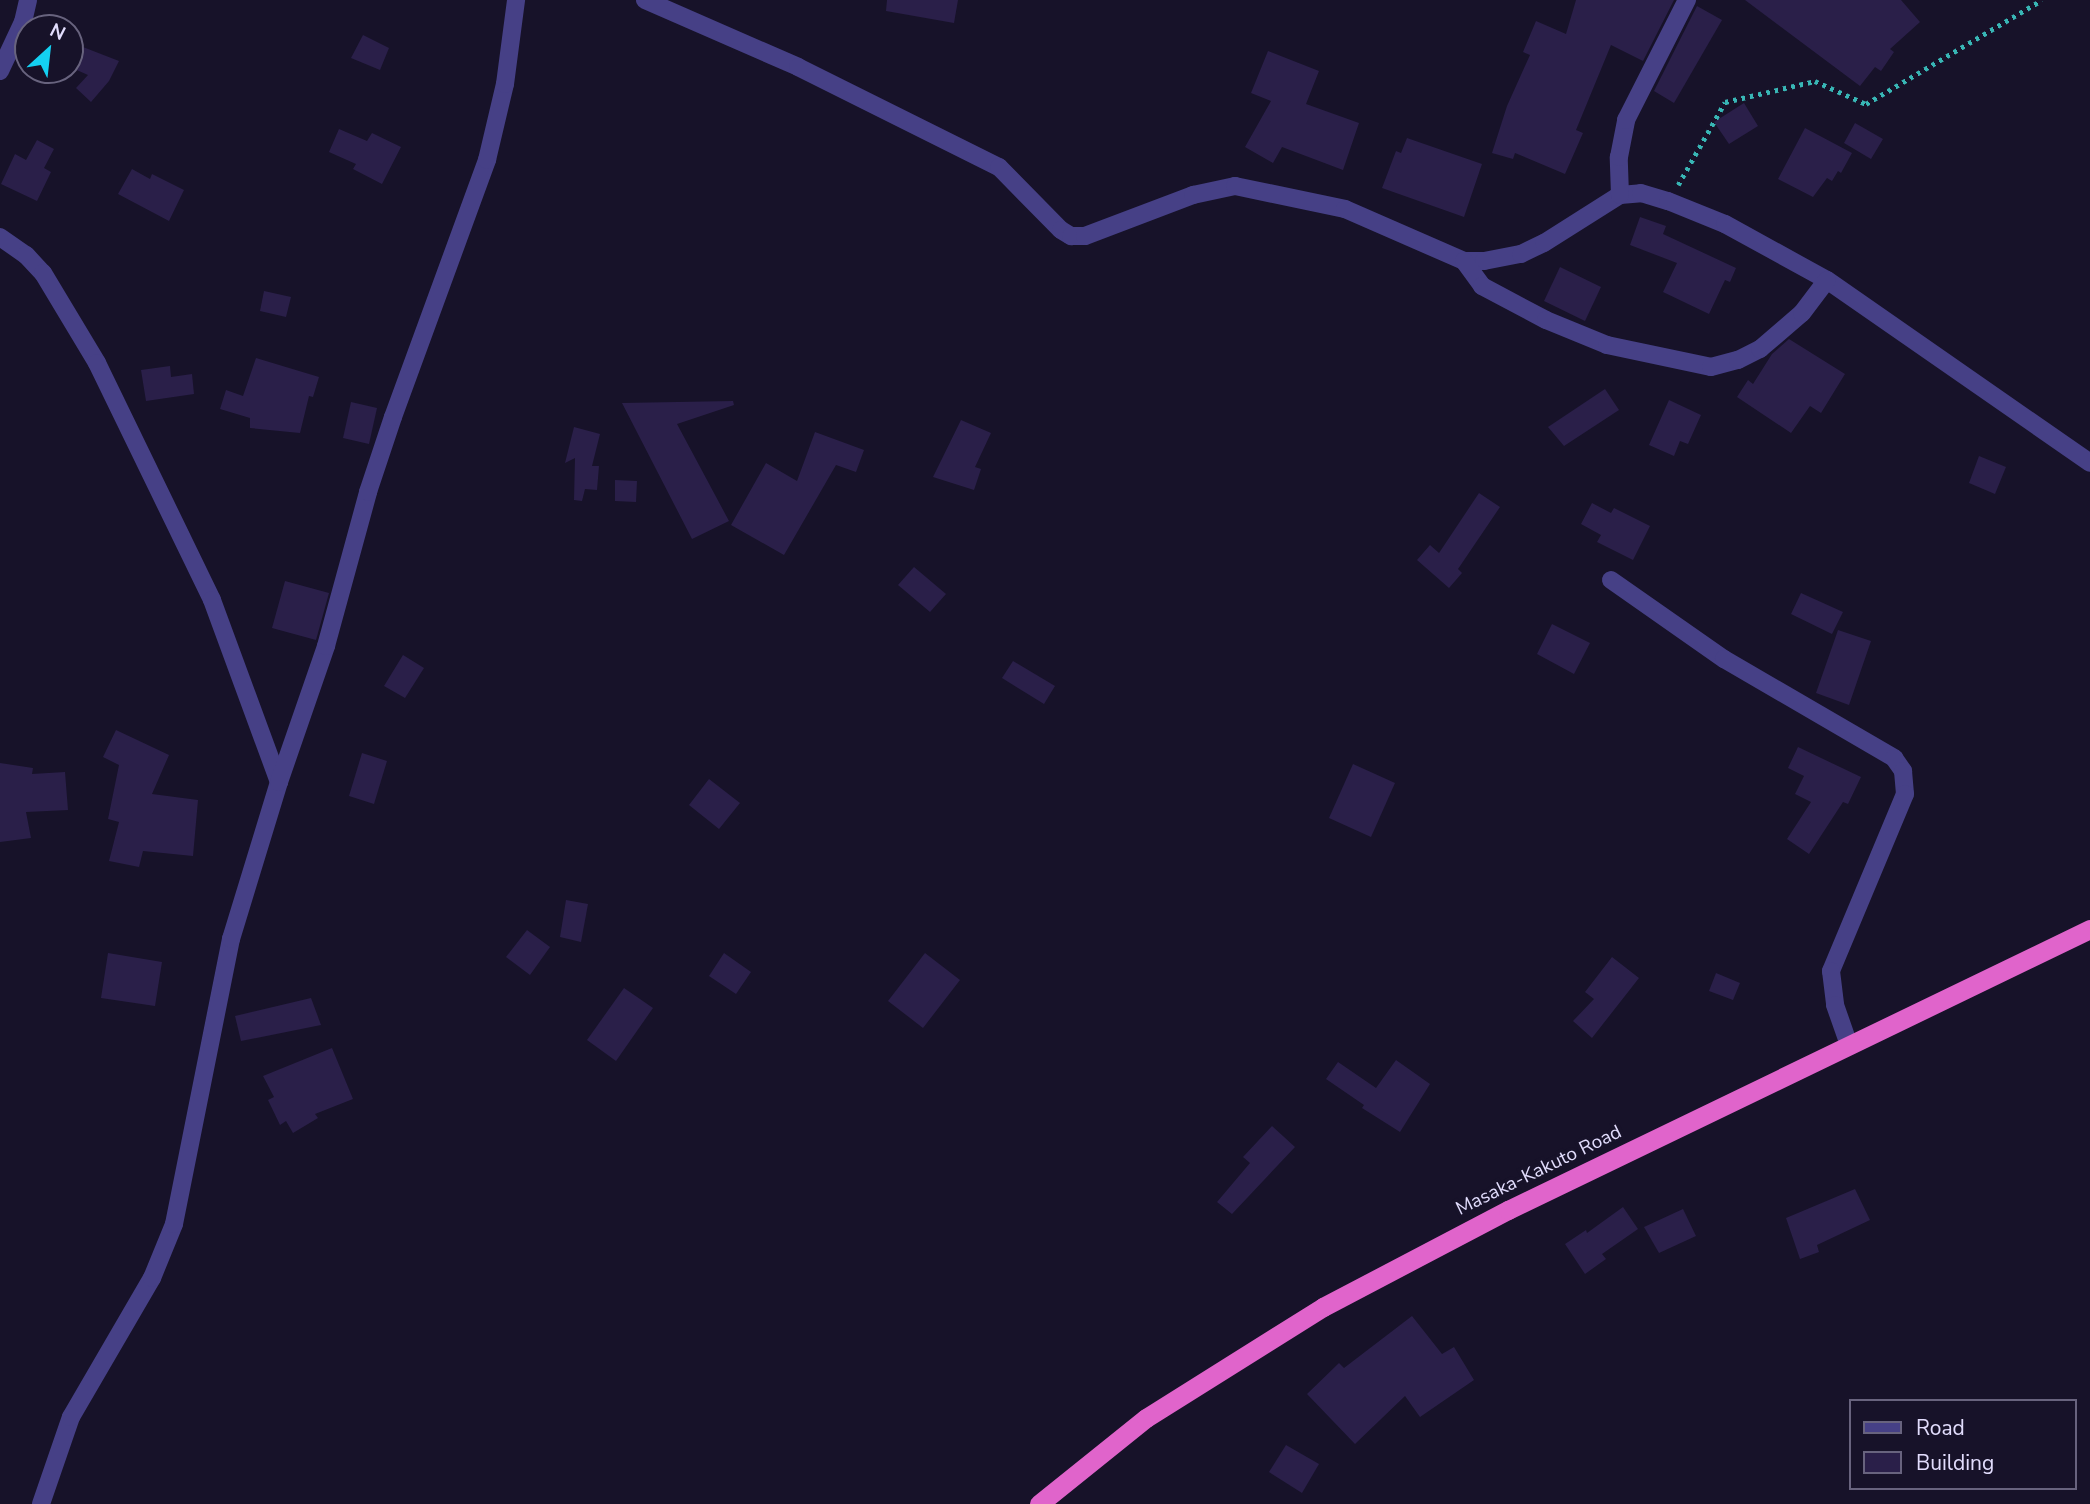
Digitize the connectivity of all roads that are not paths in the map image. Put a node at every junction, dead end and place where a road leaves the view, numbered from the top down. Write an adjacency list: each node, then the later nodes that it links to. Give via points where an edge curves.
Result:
1 (516, 0): 12 (street, via 505,84 487,160 393,417 326,646)
2 (645, 0): 8 (street, via 798,67 999,167 1071,236 1085,236 1192,195 1235,186 1345,209)
3 (1687, 0): 6 (street, via 1626,120 1619,157)
4 (28, 1): 5 (street)
5 (0, 71)
6 (1620, 195): 8 (street, via 1521,254); 9 (street, via 1641,193 1726,224)
7 (0, 237): 12 (street, via 26,254 43,273 97,363 212,600)
8 (1464, 261): 9 (street, via 1482,286 1546,320 1607,345 1711,367 1760,349 1802,313)
9 (1827, 280): 10 (street)
10 (2090, 463)
11 (1611, 580): 14 (street, via 1724,659 1894,758 1903,771 1905,794 1831,971 1835,1005)
12 (279, 782): 15 (street, via 231,939 174,1224 152,1278 71,1417)
13 (2090, 929): 14 (highway, Masaka-Kakuto Road)
14 (1849, 1045): 16 (highway, Masaka-Kakuto Road, via 1508,1210 1324,1307 1146,1419)
15 (40, 1504)
16 (1039, 1504)

